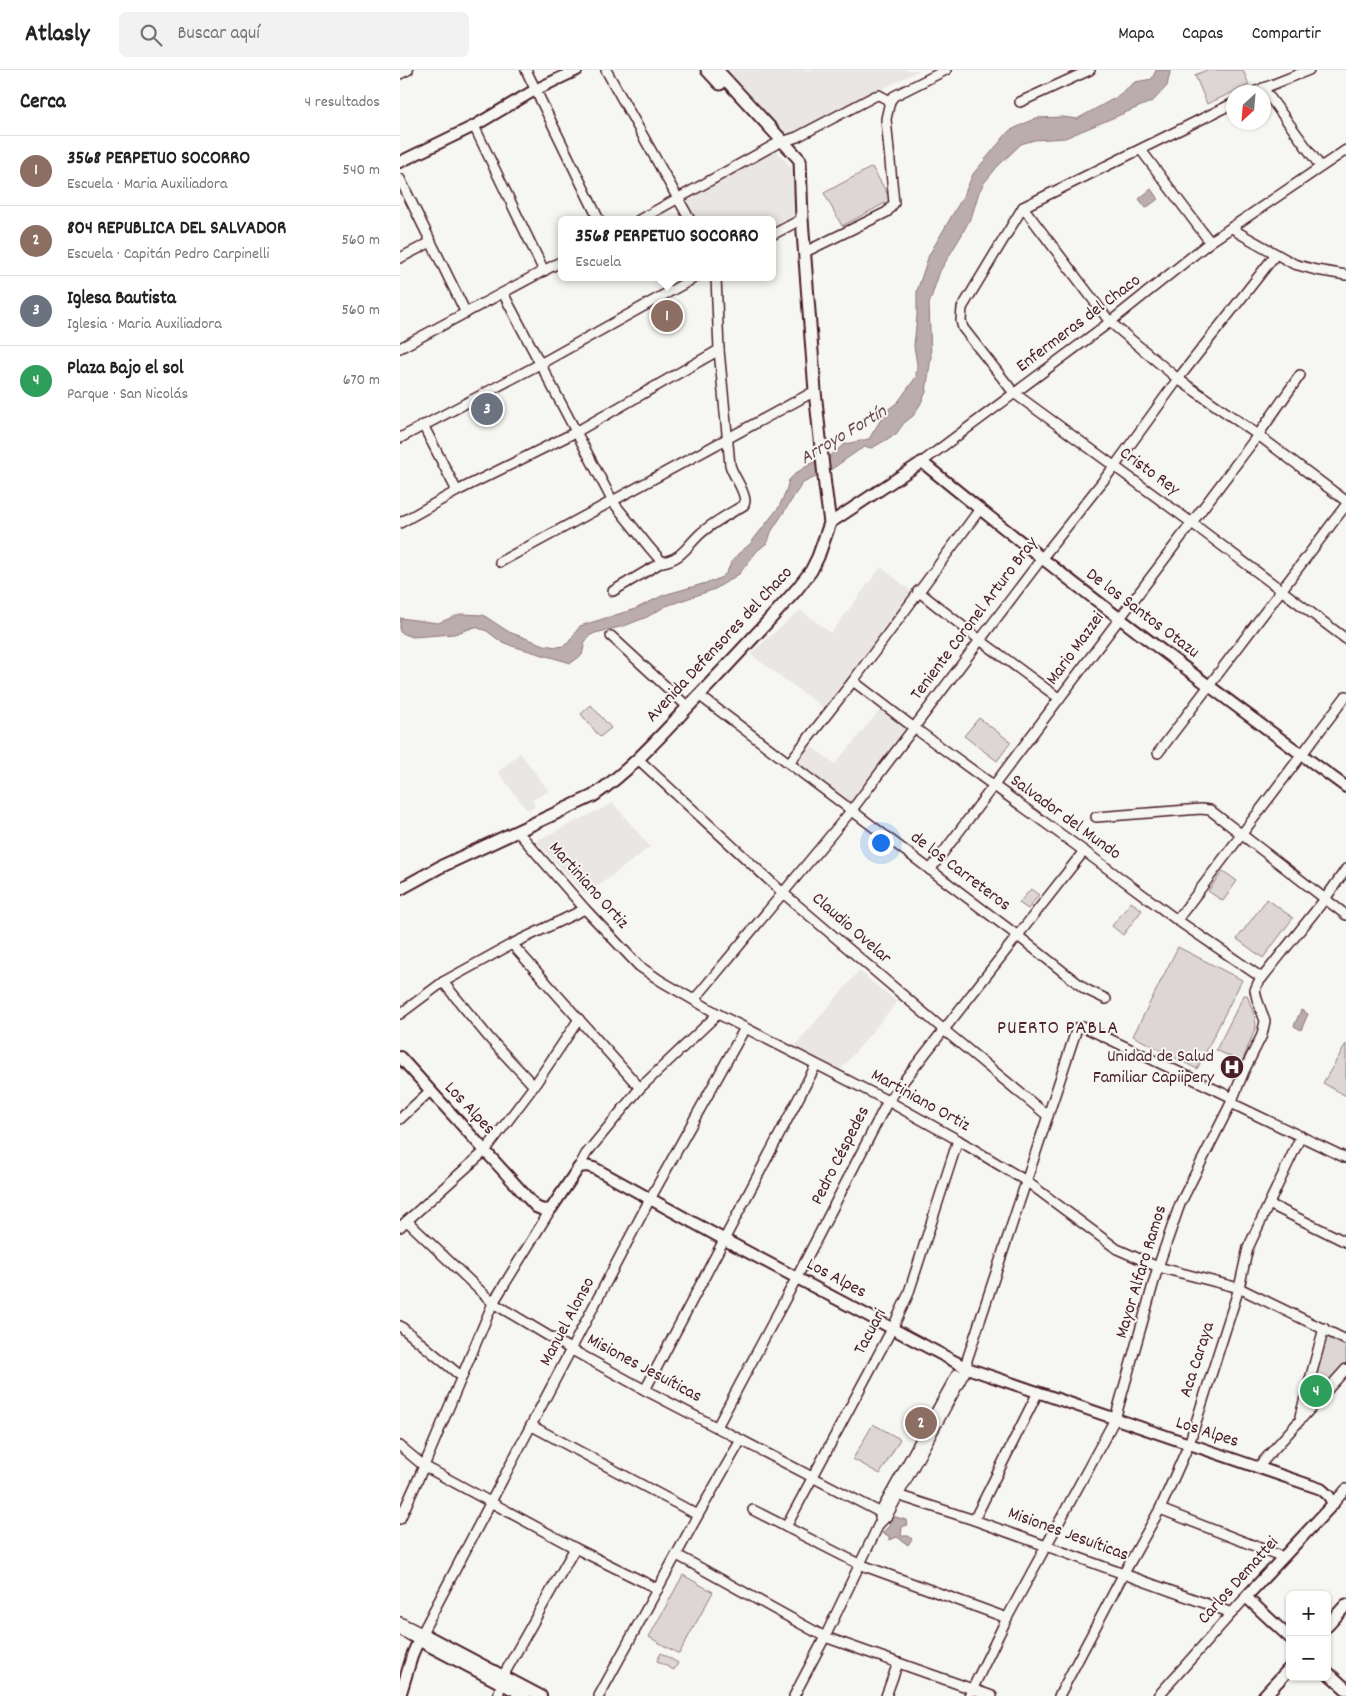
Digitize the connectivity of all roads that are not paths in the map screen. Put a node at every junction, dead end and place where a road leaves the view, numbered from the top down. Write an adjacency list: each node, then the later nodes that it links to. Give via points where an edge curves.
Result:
1 (408, 70): 10 (street)
2 (526, 70): 12 (street)
3 (577, 70): 12 (street)
4 (606, 70): 25 (street)
5 (707, 70): 18 (main road)
6 (717, 70): 18 (main road)
7 (946, 70): 13 (street)
8 (1090, 70): 14 (street)
9 (1308, 70): 11 (street)
10 (400, 74)
11 (1270, 85)
12 (535, 90): 17 (street); 27 (street)
13 (890, 101): 18 (street, via 875,96); 35 (street, via 886,119 894,203 888,212)
14 (1020, 102)
15 (1271, 106): 22 (street)
16 (1226, 107): 19 (street)
17 (474, 126): 21 (street); 39 (street)
18 (780, 143): 24 (main road); 24 (main road, Avenida Defensores del Chaco, via 800,160); 25 (street)
19 (1141, 150): 26 (street); 34 (street)
20 (1346, 150): 22 (street, Enfermeras del Chaco)
21 (400, 162)
22 (1320, 166): 31 (street, Enfermeras del Chaco)
23 (400, 179): 33 (street)
24 (801, 183): 30 (main road, Avenida Defensores del Chaco)
25 (678, 198): 28 (street); 29 (street)
26 (1023, 207): 45 (street); 52 (street, Cristo Rey, via 962,308 960,321)
27 (597, 216)
28 (646, 216)
29 (688, 216)
30 (802, 219): 32 (street); 35 (main road, Avenida Defensores del Chaco)
31 (1232, 227): 34 (street, Enfermeras del Chaco); 36 (street)
32 (776, 234)
33 (431, 242): 37 (street); 44 (street)
34 (1210, 242): 45 (street, Enfermeras del Chaco)
35 (805, 252): 51 (main road, Avenida Defensores del Chaco)
36 (1276, 254): 40 (street, via 1294,264); 50 (street, Teniente Coronel Arturo Bray)
37 (400, 258)
38 (558, 264): 39 (street)
39 (544, 271): 43 (street)
40 (1346, 275)
41 (689, 281): 48 (street)
42 (716, 281): 47 (street)
43 (503, 293): 44 (street); 48 (street)
44 (466, 312): 46 (street)
45 (1110, 322): 50 (street); 52 (street, Enfermeras del Chaco)
46 (400, 348)
47 (719, 350): 54 (street); 57 (street)
48 (540, 364): 53 (street); 54 (street)
49 (1300, 375): 55 (street, Mario Mazzei)
50 (1178, 379): 55 (street); 59 (street, Teniente Coronel Arturo Bray)
51 (814, 391): 57 (street); 65 (main road, Avenida Defensores del Chaco)
52 (1014, 393): 58 (street, Enfermeras del Chaco); 59 (street, Cristo Rey)
53 (423, 425): 56 (street); 60 (street)
54 (576, 432): 60 (street); 62 (street)
55 (1258, 435): 61 (street); 67 (street, Mario Mazzei)
56 (400, 438)
57 (728, 438): 62 (street); 70 (street, via 732,471 742,490 744,505 700,534 683,552)
58 (922, 462): 64 (street, De los Santos Otazu); 65 (street, Enfermeras del Chaco)
59 (1114, 467): 67 (street, Cristo Rey); 68 (street, Teniente Coronel Arturo Bray)
60 (457, 491): 66 (street)
61 (1346, 501)
62 (613, 502): 69 (street); 70 (street)
63 (1346, 506): 73 (street)
64 (980, 509): 68 (street, De los Santos Otazu); 72 (street)
65 (830, 522): 80 (main road, Avenida Defensores del Chaco, via 811,571)
66 (400, 523)
67 (1192, 523): 73 (street, Cristo Rey); 74 (street, Mario Mazzei)
68 (1042, 558): 74 (street, De los Santos Otazu); 77 (street, Teniente Coronel Arturo Bray)
69 (500, 562)
70 (662, 562): 71 (street)
71 (613, 591)
72 (918, 591): 77 (street); 78 (street)
73 (1281, 591): 76 (street, Cristo Rey); 79 (street)
74 (1120, 618): 79 (street, De los Santos Otazu); 82 (street, Mario Mazzei)
75 (612, 636): 83 (street)
76 (1346, 639)
77 (980, 640): 82 (street); 84 (street, Teniente Coronel Arturo Bray)
78 (853, 681): 84 (street, Salvador del Mundo); 88 (street)
79 (1210, 686): 85 (street); 86 (street, De los Santos Otazu)
80 (700, 696): 83 (main road, Avenida Defensores del Chaco); 88 (street, de los Carreteros)
81 (1346, 696): 86 (street)
82 (1060, 699): 89 (street, Mario Mazzei)
83 (688, 707): 87 (main road, Avenida Defensores del Chaco)
84 (913, 727): 89 (street, Salvador del Mundo); 91 (street, Teniente Coronel Arturo Bray)
85 (1158, 753)
86 (1302, 755): 90 (street, De los Santos Otazu); 94 (street)
87 (638, 759): 93 (main road, Avenida Defensores del Chaco, via 593,796); 99 (street, Claudio Ovelar)
88 (789, 763): 91 (street, de los Carreteros)
89 (993, 786): 95 (street, Salvador del Mundo); 97 (street, Mario Mazzei)
90 (1346, 787)
91 (851, 811): 97 (street, de los Carreteros); 99 (street, Teniente Coronel Arturo Bray)
92 (1096, 817): 94 (street, via 1210,810)
93 (518, 832): 98 (main road, Avenida Defensores del Chaco, via 440,867); 101 (street, Martiniano Ortiz)
94 (1242, 836): 100 (street); 103 (street)
95 (1084, 851): 103 (street, Salvador del Mundo); 104 (street, Pedro Céspedes)
96 (1346, 869): 100 (street, Mayor Alfaro Ramos)
97 (930, 870): 104 (street, de los Carreteros)
98 (400, 890)
99 (783, 893): 109 (street, Teniente Coronel Arturo Bray); 114 (street, Claudio Ovelar)
100 (1325, 898): 102 (street); 106 (street, Mayor Alfaro Ramos)
101 (585, 909): 105 (street); 109 (street, Martiniano Ortiz, via 639,966)
102 (1346, 915)
103 (1177, 920): 106 (street, Salvador del Mundo)
104 (1018, 936): 108 (street, de los Carreteros, via 1085,989); 114 (street, Pedro Céspedes)
105 (512, 944): 107 (street); 112 (street)
106 (1262, 978): 120 (street, Mayor Alfaro Ramos, via 1255,990 1265,1021 1262,1035)
107 (443, 982): 110 (street); 117 (street)
108 (1106, 999)
109 (694, 1000): 111 (street, Martiniano Ortiz)
110 (400, 1014)
111 (718, 1014): 113 (street, Martiniano Ortiz); 118 (street)
112 (579, 1019): 117 (street); 118 (street)
113 (746, 1028): 116 (street, Martiniano Ortiz); 130 (street, Manuel Alonso)
114 (944, 1030): 121 (street, Pedro Céspedes); 122 (street, Claudio Ovelar)
115 (400, 1057): 119 (street, Los Alpes)
116 (816, 1064): 121 (street, Martiniano Ortiz); 134 (street)
117 (534, 1086): 126 (street)
118 (640, 1088): 128 (street)
119 (430, 1091): 123 (street); 126 (street, Los Alpes)
120 (1232, 1100): 122 (street, via 1084,1027 1077,1028); 124 (street); 136 (street, Mayor Alfaro Ramos, via 1180,1204)
121 (888, 1101): 125 (street, Martiniano Ortiz); 137 (street, Pedro Céspedes)
122 (1048, 1116): 129 (street)
123 (400, 1118)
124 (1301, 1136): 127 (street); 131 (street, Aca Caraya)
125 (958, 1140): 129 (street, Martiniano Ortiz); 140 (street, Tacuari, via 908,1295)
126 (486, 1151): 132 (street, Los Alpes, via 536,1207); 133 (street)
127 (1346, 1158)
128 (579, 1167): 130 (street, Los Alpes, via 594,1168); 132 (street)
129 (1026, 1181): 136 (street, Martiniano Ortiz, via 1117,1249); 145 (street)
130 (650, 1199): 134 (street, Los Alpes); 144 (street, Manuel Alonso)
131 (1269, 1204): 135 (street); 138 (street, Aca Caraya, via 1248,1248)
132 (551, 1209): 139 (street)
133 (403, 1224): 139 (street, Misiones Jesuíticas)
134 (724, 1240): 137 (street, Los Alpes); 148 (street)
135 (1346, 1242)
136 (1158, 1267): 138 (street, Martiniano Ortiz); 150 (street, Mayor Alfaro Ramos)
137 (797, 1277): 140 (street, Los Alpes); 153 (street, Pedro Céspedes)
138 (1239, 1288): 142 (street, Martiniano Ortiz); 155 (street, Aca Caraya)
139 (493, 1304): 144 (street, Misiones Jesuíticas); 147 (street)
140 (892, 1327): 145 (street, Los Alpes); 159 (street, Tacuari)
141 (400, 1328): 147 (street)
142 (1324, 1328): 143 (street, Martiniano Ortiz); 151 (street)
143 (1346, 1340)
144 (572, 1350): 148 (street, Misiones Jesuíticas); 152 (street, Manuel Alonso)
145 (966, 1364): 149 (street, Los Alpes); 161 (street)
146 (1346, 1369): 151 (street)
147 (462, 1376): 157 (street)
148 (645, 1390): 153 (street, Misiones Jesuíticas)
149 (1038, 1392): 150 (street, Los Alpes); 169 (street)
150 (1115, 1419): 155 (street, Los Alpes); 171 (street, Mayor Alfaro Ramos)
151 (1299, 1419): 158 (street)
152 (532, 1426): 162 (street, Manuel Alonso); 167 (street)
153 (716, 1427): 154 (street, Misiones Jesuíticas)
154 (741, 1440): 159 (street, Misiones Jesuíticas); 167 (street)
155 (1189, 1444): 158 (street, Los Alpes); 164 (street, Aca Caraya)
156 (400, 1446): 157 (street)
157 (424, 1466): 162 (street); 168 (street)
158 (1258, 1467): 163 (street, Los Alpes, via 1321,1489)
159 (811, 1476): 166 (street, Misiones Jesuíticas); 170 (street, Tacuari)
160 (1346, 1489): 163 (street, Carlos Demattei)
161 (895, 1494): 166 (street); 169 (street, Misiones Jesuíticas)
162 (490, 1503): 172 (street); 186 (street, Manuel Alonso)
163 (1333, 1504): 174 (street, Carlos Demattei)
164 (1160, 1509): 174 (street); 176 (street, Aca Caraya)
165 (753, 1510): 170 (street)
166 (883, 1514): 175 (street)
167 (698, 1515): 173 (street)
168 (400, 1519)
169 (974, 1520): 171 (street, Misiones Jesuíticas)
170 (786, 1527): 175 (street)
171 (1046, 1546): 176 (street, Misiones Jesuíticas); 181 (street, Mayor Alfaro Ramos)
172 (575, 1548): 177 (street); 191 (street)
173 (677, 1555): 177 (street); 187 (street)
174 (1283, 1557): 178 (street, Carlos Demattei)
175 (860, 1564): 181 (street); 187 (street)
176 (1124, 1573): 180 (street, Misiones Jesuíticas); 202 (street, Aca Caraya)
177 (658, 1589): 198 (street)
178 (1246, 1597): 180 (street, Carlos Demattei); 185 (street)
179 (1346, 1605): 183 (main road)
180 (1232, 1613): 203 (street, Carlos Demattei)
181 (1007, 1618): 193 (street, Mayor Alfaro Ramos)
182 (400, 1622): 186 (street)
183 (1331, 1622)
184 (400, 1630): 186 (street)
185 (1288, 1636)
186 (420, 1637): 191 (street); 194 (street)
187 (825, 1638): 188 (street); 199 (street)
188 (898, 1663): 193 (street); 200 (street)
189 (1286, 1672): 204 (main road)
190 (1331, 1676): 192 (main road)
191 (502, 1680): 195 (street); 196 (street); 197 (street)
192 (1346, 1689)
193 (971, 1693): 201 (street)
194 (400, 1694)
195 (498, 1696)
196 (525, 1696)
197 (541, 1696)
198 (598, 1696)
199 (794, 1696)
200 (886, 1696)
201 (992, 1696)
202 (1060, 1696)
203 (1158, 1696)
204 (1264, 1696)

